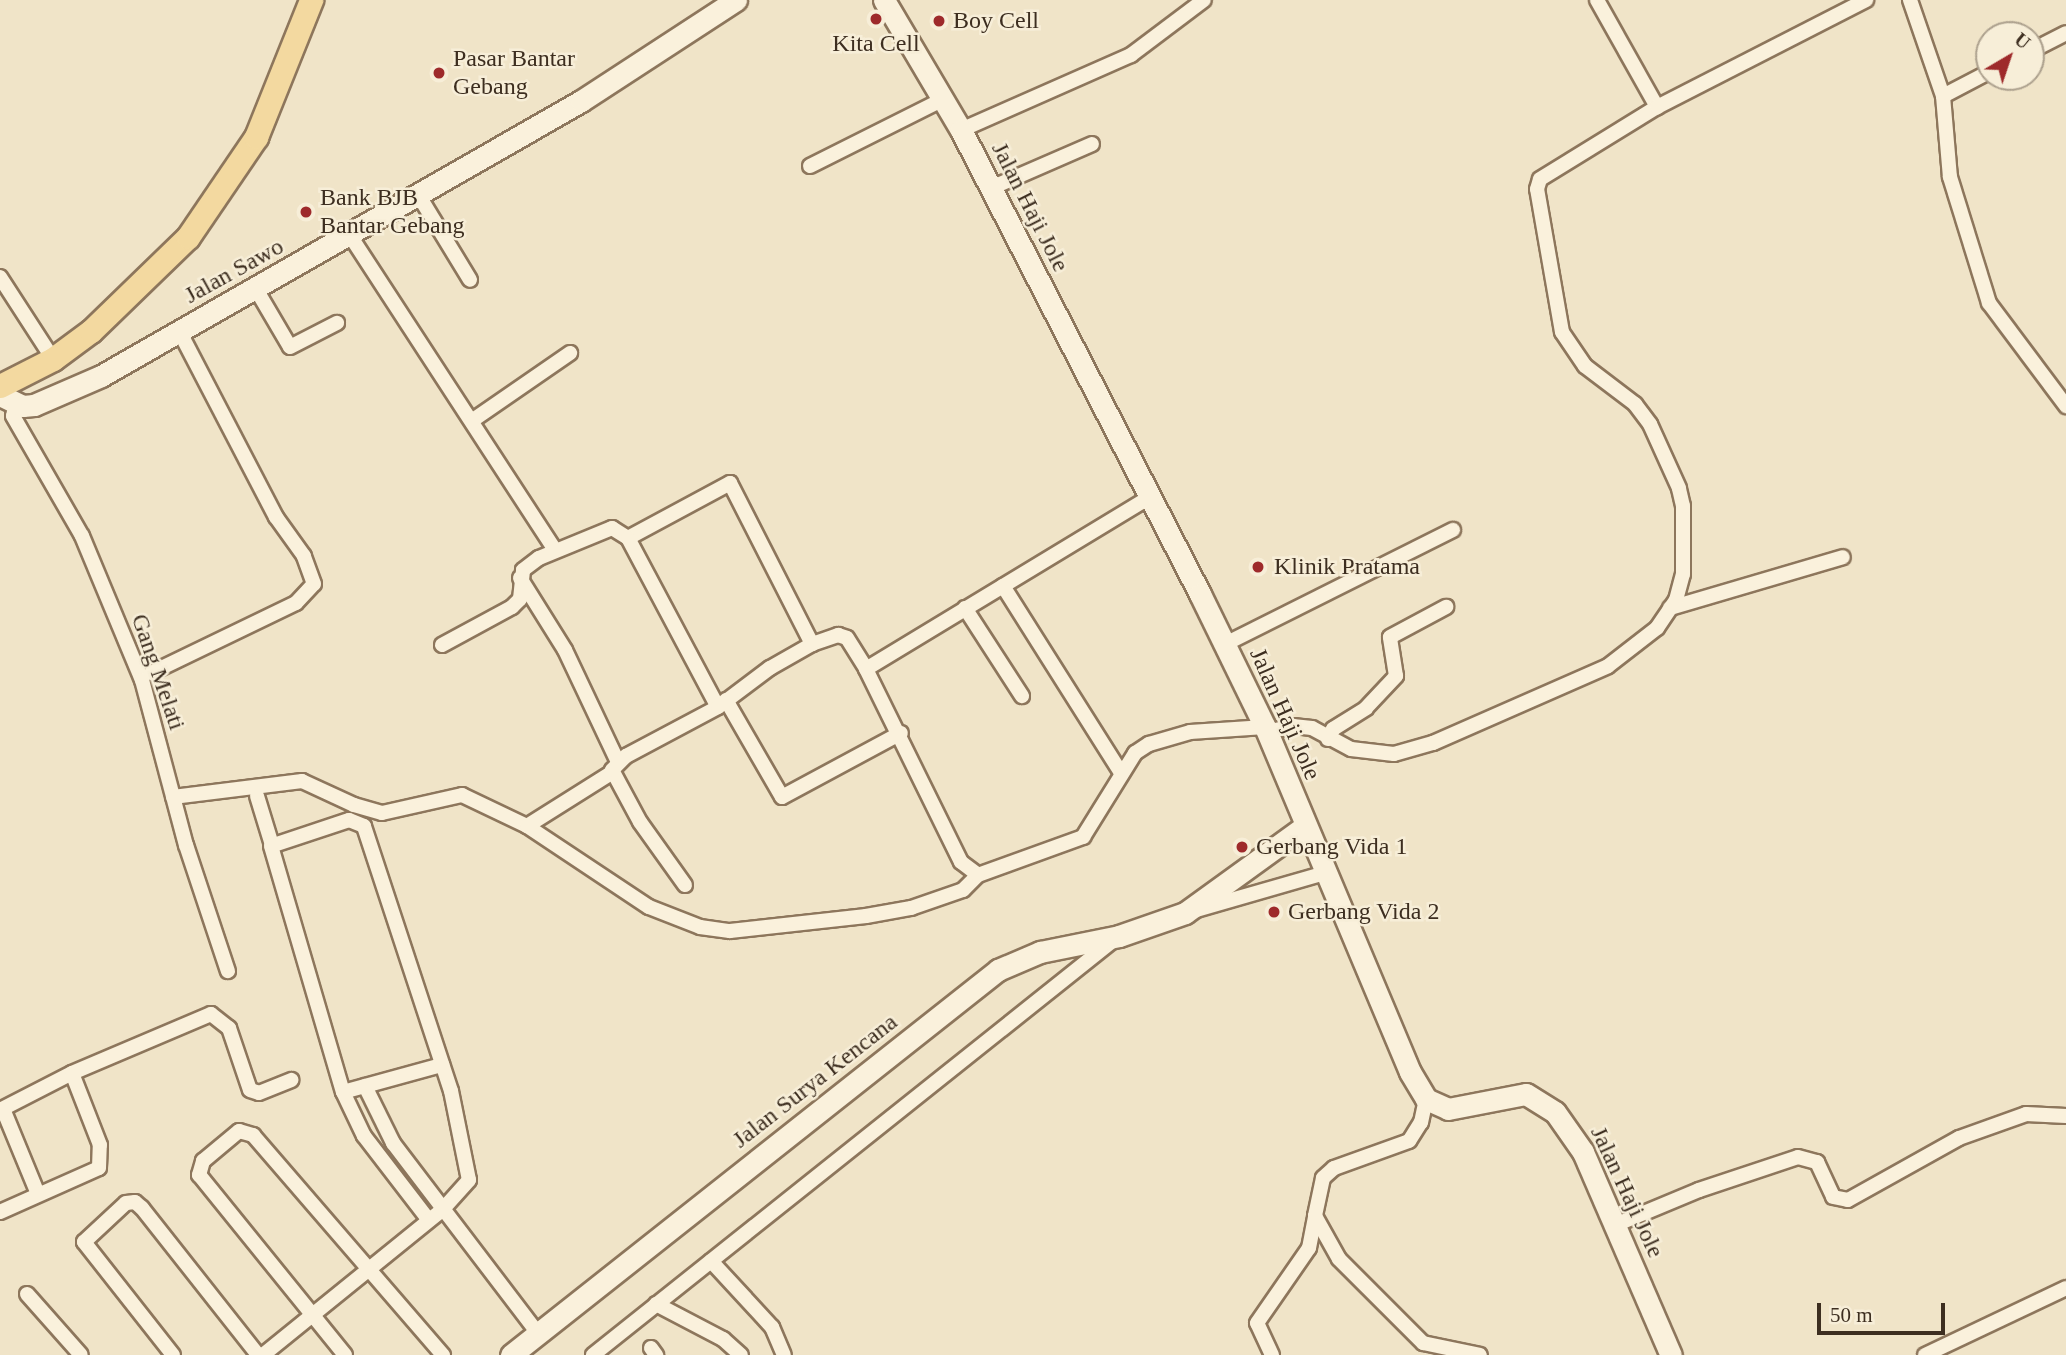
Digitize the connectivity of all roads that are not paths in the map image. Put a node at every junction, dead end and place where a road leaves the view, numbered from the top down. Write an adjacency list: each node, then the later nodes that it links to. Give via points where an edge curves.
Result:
1 (311, 0): 26 (main road, via 256,137 208,212 157,271)
2 (736, 0): 18 (street, Jalan Sawo, via 581,101)
3 (884, 0): 12 (street, Jalan Haji Jole)
4 (1597, 0): 13 (street)
5 (1866, 0): 13 (street)
6 (1910, 0): 11 (street)
7 (1195, 3): 14 (street, via 1131,55)
8 (2066, 33): 9 (street)
9 (2045, 44)
10 (1975, 79): 11 (street)
11 (1943, 96): 29 (street, via 1950,177 1989,303)
12 (944, 99): 14 (street, Jalan Haji Jole); 16 (street)
13 (1657, 107): 40 (street, via 1551,169 1539,179 1537,189 1562,331 1585,366 1643,414 1679,488 1683,574)
14 (961, 130): 17 (street, Jalan Haji Jole)
15 (1091, 144): 17 (street)
16 (810, 166)
17 (991, 188): 31 (street, Jalan Haji Jole)
18 (419, 196): 19 (street, Jalan Sawo); 21 (street)
19 (351, 237): 22 (street, Jalan Sawo); 30 (street)
20 (0, 277): 26 (street)
21 (470, 280)
22 (256, 289): 23 (street, via 290,347); 24 (street, Jalan Sawo)
23 (337, 323)
24 (179, 331): 28 (street, Jalan Sawo, via 54,399 34,405); 45 (street, via 249,469 304,556 314,584 296,603)
25 (570, 353): 30 (street)
26 (53, 359): 27 (main road)
27 (0, 386)
28 (8, 399): 54 (street, Gang Melati, via 13,416 82,536 142,680)
29 (2066, 406)
30 (473, 420): 34 (street)
31 (1148, 498): 37 (street); 42 (street, Jalan Haji Jole)
32 (1453, 530): 42 (street)
33 (628, 538): 34 (street, via 618,530 604,529); 41 (street, via 727,482); 47 (street)
34 (555, 551): 36 (street, via 523,570)
35 (1843, 557): 40 (street)
36 (520, 578): 43 (street, via 520,599 512,607); 51 (street, via 565,650)
37 (1003, 586): 39 (street); 52 (street)
38 (1446, 607): 50 (street, via 1390,637 1396,676 1366,708 1332,729)
39 (965, 608): 44 (street); 46 (street)
40 (1670, 608): 50 (street, via 1657,628 1608,666 1433,743 1376,754)
41 (812, 644): 44 (street, via 838,635 847,638); 47 (street)
42 (1225, 644): 48 (street, Jalan Haji Jole)
43 (442, 645)
44 (866, 669): 49 (street)
45 (151, 673)
46 (1022, 696)
47 (722, 704): 49 (street, via 782,797); 51 (street)
48 (1266, 730): 50 (street, via 1293,726 1312,729); 52 (street, via 1190,732 1149,744 1135,753); 56 (street, Jalan Haji Jole)
49 (901, 733): 59 (street, via 961,862)
50 (1328, 739)
51 (615, 768): 55 (street); 60 (street)
52 (1122, 774): 59 (street, via 1083,837)
53 (257, 796): 57 (street)
54 (173, 797): 55 (street, via 302,781 382,813 462,795); 63 (street, Gang Melati)
55 (527, 826): 59 (street, via 649,907 700,927 730,931 911,908 963,890)
56 (1305, 826): 58 (street, Jalan Haji Jole); 61 (street, Jalan Surya Kencana)
57 (272, 845): 64 (street, via 349,820 364,826); 68 (street)
58 (1325, 873): 61 (street, Jalan Surya Kencana); 69 (street, Jalan Haji Jole)
59 (978, 874)
60 (685, 885)
61 (1185, 913): 62 (street, Jalan Surya Kencana)
62 (1119, 936): 78 (street); 84 (street, Jalan Surya Kencana, via 1040,952 998,970)
63 (228, 971)
64 (442, 1065): 67 (street); 73 (street, via 469,1180)
65 (72, 1073): 66 (street, via 211,1014 229,1028 250,1090 259,1093); 70 (street); 72 (street, via 102,1157 99,1168)
66 (291, 1080)
67 (365, 1086): 68 (street); 73 (street, via 393,1143)
68 (342, 1092): 76 (street, via 363,1136)
69 (1426, 1099): 75 (street, via 1421,1122 1409,1141 1334,1168 1323,1178); 77 (street, Jalan Haji Jole, via 1448,1109 1513,1094 1545,1103 1573,1134)
70 (1, 1110): 72 (street)
71 (2066, 1116): 77 (street, via 2026,1114 1959,1138 1848,1200 1833,1197 1817,1162 1798,1157 1699,1190)
72 (38, 1195): 74 (street)
73 (443, 1209): 76 (street); 84 (street)
74 (0, 1212)
75 (1315, 1216): 96 (street, via 1308,1248 1257,1323); 97 (street, via 1339,1259 1423,1343)
76 (428, 1219): 79 (street)
77 (1615, 1225): 98 (street, Jalan Haji Jole)
78 (711, 1261): 82 (street); 95 (street, via 772,1327)
79 (371, 1266): 83 (street); 83 (street, via 253,1135 239,1131 212,1153 199,1166 199,1175); 91 (street)
80 (2066, 1288): 85 (street)
81 (27, 1294): 86 (street)
82 (656, 1304): 93 (street); 94 (street, via 723,1339)
83 (313, 1314): 89 (street); 90 (street)
84 (538, 1333): 92 (street, Jalan Surya Kencana)
85 (1931, 1354)
86 (81, 1355)
87 (173, 1355): 88 (street, via 84,1242 127,1203 142,1208)
88 (258, 1355)
89 (264, 1355)
90 (345, 1355)
91 (443, 1355)
92 (511, 1355)
93 (593, 1355)
94 (741, 1355)
95 (784, 1355)
96 (1272, 1355)
97 (1480, 1355)
98 (1671, 1355)

